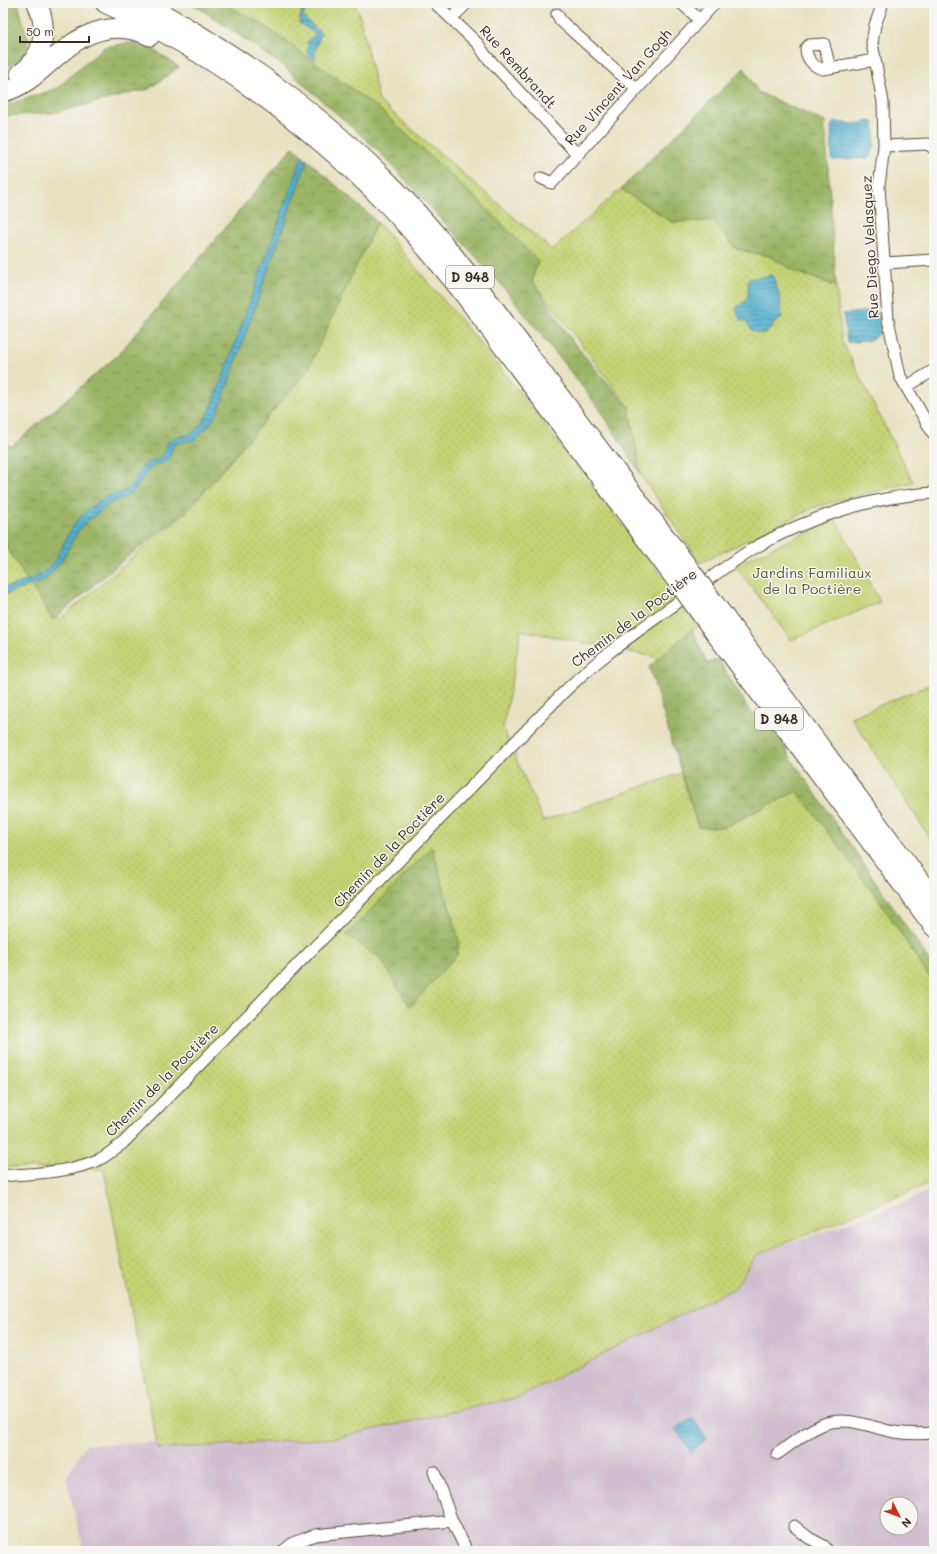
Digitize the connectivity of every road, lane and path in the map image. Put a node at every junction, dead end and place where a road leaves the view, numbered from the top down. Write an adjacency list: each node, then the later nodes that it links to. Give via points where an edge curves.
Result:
1 (37, 3): 17 (highway, via 43,24 43,39 39,52 22,73)
2 (105, 3): 16 (highway, D 948, via 158,30)
3 (143, 3): 13 (highway, D 948)
4 (162, 3): 13 (highway)
5 (467, 3): 11 (street)
6 (681, 3): 12 (street)
7 (715, 3): 12 (street, Rue Vincent Van Gogh)
8 (882, 3): 14 (street, Rue Diego Velasquez, via 872,34)
9 (441, 5): 11 (street, Rue Rembrandt)
10 (557, 14): 18 (street, via 561,21)
11 (452, 18): 22 (street, Rue Rembrandt)
12 (700, 20): 18 (street, Rue Vincent Van Gogh)
13 (194, 31): 30 (highway, D 948, via 272,83 325,125 373,167 421,217 489,301)
14 (875, 60): 15 (street); 20 (street, Rue Diego Velasquez, via 883,102)
15 (830, 68)
16 (222, 69): 19 (highway, via 139,31 110,28 81,38 26,82); 30 (highway, D 948, via 272,103 322,144 368,185 410,230 478,313 540,399)
17 (3, 82)
18 (637, 89): 22 (street, Rue Vincent Van Gogh)
19 (3, 92)
20 (884, 146): 21 (street, via 928,144); 25 (street, Rue Diego Velasquez, via 879,186)
21 (934, 149)
22 (577, 154): 23 (street, Rue Vincent Van Gogh, via 552,183)
23 (541, 178)
24 (934, 260): 25 (street)
25 (885, 263): 27 (street, Rue Diego Velasquez, via 888,320 898,370)
26 (934, 370): 27 (street)
27 (906, 386): 28 (street, Rue Diego Velasquez)
28 (934, 435)
29 (934, 493): 36 (street, Chemin de la Poctière, via 878,501 798,526 740,558 636,632 585,672 123,1143 101,1159 82,1166 59,1171)
30 (686, 580): 31 (highway, D 948, bridge)
31 (708, 608): 32 (highway, D 948); 33 (highway, D 948)
32 (904, 887): 34 (highway, D 948); 35 (highway)
33 (934, 900)
34 (934, 927)
35 (934, 939)
36 (3, 1176)
37 (934, 1433): 38 (street, via 894,1432 844,1421 824,1423)
38 (777, 1454)
39 (434, 1472): 40 (street)
40 (452, 1520): 42 (street, via 315,1535 293,1543); 43 (street)
41 (794, 1526): 44 (street)
42 (283, 1551)
43 (467, 1551)
44 (828, 1551)

